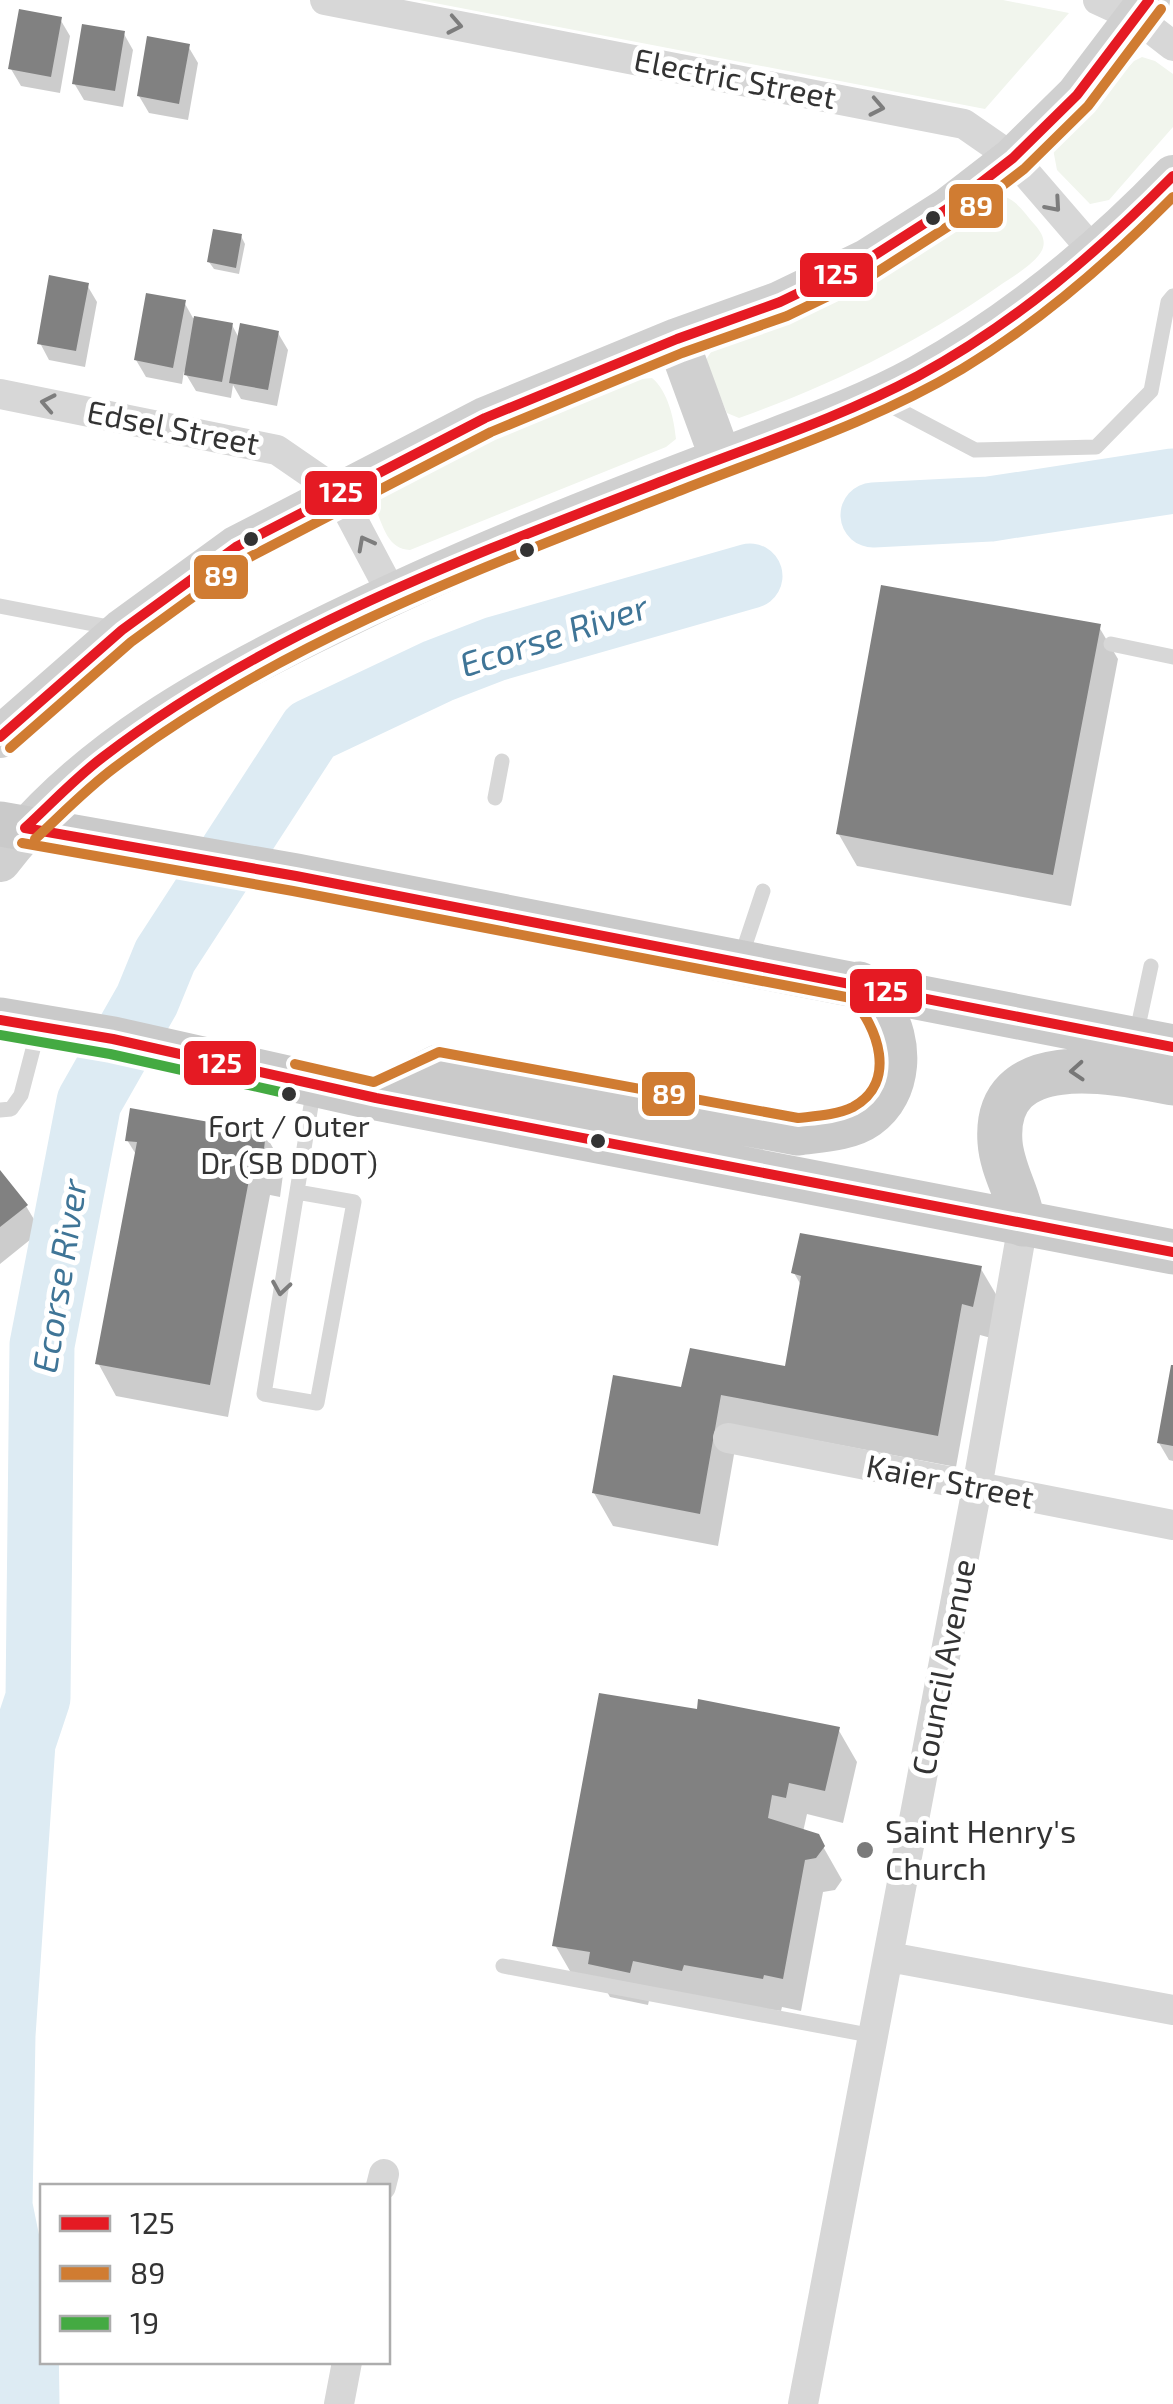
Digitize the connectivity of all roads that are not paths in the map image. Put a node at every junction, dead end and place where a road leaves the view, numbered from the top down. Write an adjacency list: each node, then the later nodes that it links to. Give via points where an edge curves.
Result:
1 (325, 0): 5 (street, Electric Street, one-way to 5, via 964,124)
2 (1098, 0): 3 (street)
3 (1143, 9): 4 (street); 5 (main road, via 1077,96)
4 (1173, 46)
5 (1013, 158): 7 (street, Electric Street, one-way to 7); 9 (main road, via 866,260 780,302)
6 (1173, 176): 7 (main road)
7 (1095, 253): 11 (main road, via 1006,322)
8 (1173, 296): 11 (lane, via 1151,392 1096,447 975,450)
9 (677, 339): 12 (main road); 13 (main road, via 485,418)
10 (0, 394): 13 (street, Edsel Street, one-way to 10, via 277,450)
11 (874, 397): 12 (main road)
12 (721, 459): 14 (main road)
13 (338, 492): 14 (street, Edsel Street, one-way to 13); 16 (main road, via 236,547)
14 (392, 594): 22 (main road, via 250,663 115,747)
15 (0, 606): 16 (lane)
16 (122, 630): 19 (main road)
17 (1111, 644): 18 (lane)
18 (1173, 657)
19 (0, 737)
20 (502, 761): 21 (lane)
21 (495, 798)
22 (8, 838): 24 (main road, via 184,857)
23 (763, 891): 24 (lane)
24 (740, 961): 26 (main road)
25 (1152, 966): 28 (lane)
26 (859, 984): 28 (main road); 31 (main road, via 890,1026 894,1077 886,1098 865,1118 837,1127 798,1133 438,1067)
27 (39, 1026): 30 (main road); 32 (lane, via 21,1095 11,1109)
28 (1154, 1043)
29 (1173, 1083): 34 (main road, one-way to 34, via 1103,1069 1054,1073 1022,1086 1005,1111 1000,1143)
30 (314, 1084): 31 (main road); 33 (lane)
31 (376, 1098): 34 (main road)
32 (0, 1110)
33 (297, 1192): 33 (lane, one-way to 33, via 264,1394 317,1402 354,1202)
34 (1023, 1224): 35 (main road); 37 (street, Council Avenue)
35 (1173, 1252)
36 (728, 1438): 37 (street, Kaier Street)
37 (977, 1488): 38 (street, Kaier Street); 39 (street, Council Avenue)
38 (1173, 1525)
39 (889, 1957): 41 (street); 42 (street, Council Avenue)
40 (503, 1966): 42 (lane)
41 (1173, 2010)
42 (874, 2036): 45 (street, Council Avenue)
43 (348, 2364): 44 (street)
44 (339, 2404)
45 (803, 2404)

